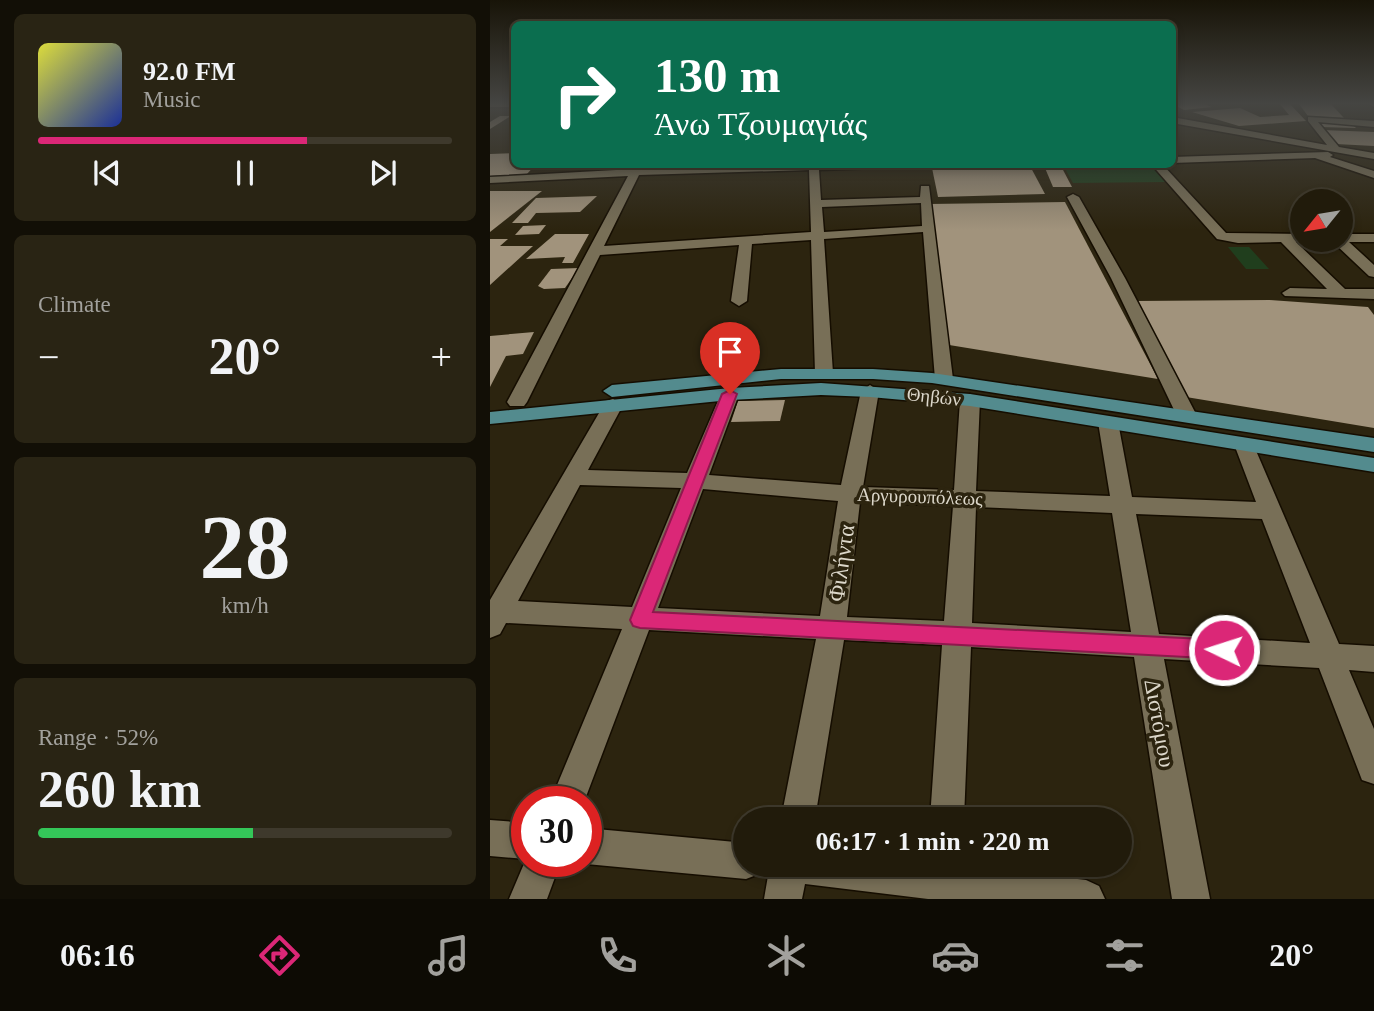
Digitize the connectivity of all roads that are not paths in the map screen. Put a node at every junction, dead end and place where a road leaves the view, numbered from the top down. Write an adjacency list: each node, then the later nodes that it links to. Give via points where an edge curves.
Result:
1 (1286, 146): 5 (street)
2 (1313, 146): 4 (street)
3 (1333, 146): 4 (street)
4 (1337, 150): 6 (street); 7 (street)
5 (1306, 155): 6 (street); 8 (street)
6 (1319, 157): 15 (street)
7 (1374, 157)
8 (1176, 160)
9 (569, 168): 17 (street)
10 (643, 168): 14 (street)
11 (784, 168): 14 (street)
12 (814, 168): 20 (street)
13 (1160, 168): 23 (street, via 1223,236)
14 (635, 173): 17 (street); 28 (street)
15 (1374, 175)
16 (490, 180): 17 (street)
17 (567, 180): 18 (street)
18 (490, 189)
19 (1073, 197): 43 (street)
20 (816, 204): 22 (street); 36 (street, via 921,194)
21 (919, 229): 22 (street)
22 (817, 236): 27 (street); 35 (street)
23 (1284, 238): 24 (street); 32 (street)
24 (1290, 238)
25 (1374, 238): 26 (street)
26 (1353, 239)
27 (746, 241): 28 (street); 34 (street)
28 (596, 251): 40 (street)
29 (1353, 252): 30 (street)
30 (1374, 273)
31 (1290, 293): 32 (street)
32 (1341, 294): 33 (street)
33 (1374, 294)
34 (739, 301)
35 (824, 373): 36 (main road, Θηβών); 40 (main road, Θηβών, via 745,376)
36 (944, 379): 43 (main road, Θηβών)
37 (870, 391): 38 (main road, Θηβών); 39 (main road, Θηβών); 51 (street, Φιλήντα)
38 (730, 394): 42 (main road, Θηβών); 50 (street)
39 (970, 400): 45 (main road, Θηβών); 52 (street)
40 (517, 402): 41 (main road, Θηβών)
41 (490, 405)
42 (613, 405): 44 (main road, Θηβών); 49 (street)
43 (1186, 414): 47 (main road, Θηβών)
44 (490, 418)
45 (1108, 422): 46 (main road, Θηβών); 53 (street, Διστόμου)
46 (1244, 444): 48 (main road, Θηβών); 54 (street)
47 (1374, 445)
48 (1374, 465)
49 (571, 477): 50 (street, Αργυρουπόλεως); 55 (street)
50 (695, 481): 51 (street, Αργυρουπόλεως); 56 (street)
51 (850, 494): 52 (street, Αργυρουπόλεως); 57 (street, Φιλήντα)
52 (965, 497): 53 (street, Αργυρουπόλεως); 58 (street)
53 (1122, 505): 54 (street, Αργυρουπόλεως); 59 (street, Διστόμου)
54 (1270, 511): 60 (street)
55 (492, 616): 56 (street)
56 (640, 620): 57 (street); 63 (street)
57 (832, 630): 58 (street); 64 (street, Φιλήντα)
58 (958, 634): 59 (street); 65 (street)
59 (1146, 645): 60 (street); 77 (street, Διστόμου)
60 (1328, 656): 61 (street); 62 (street)
61 (1374, 659)
62 (1374, 768)
63 (573, 786)
64 (800, 807)
65 (948, 807)
66 (490, 838): 67 (street)
67 (511, 840)
68 (602, 847): 69 (street)
69 (733, 859)
70 (537, 877): 74 (street)
71 (787, 877): 75 (street)
72 (898, 877): 73 (street)
73 (962, 884): 76 (street)
74 (528, 899)
75 (783, 899)
76 (1086, 899)
77 (1191, 899)

